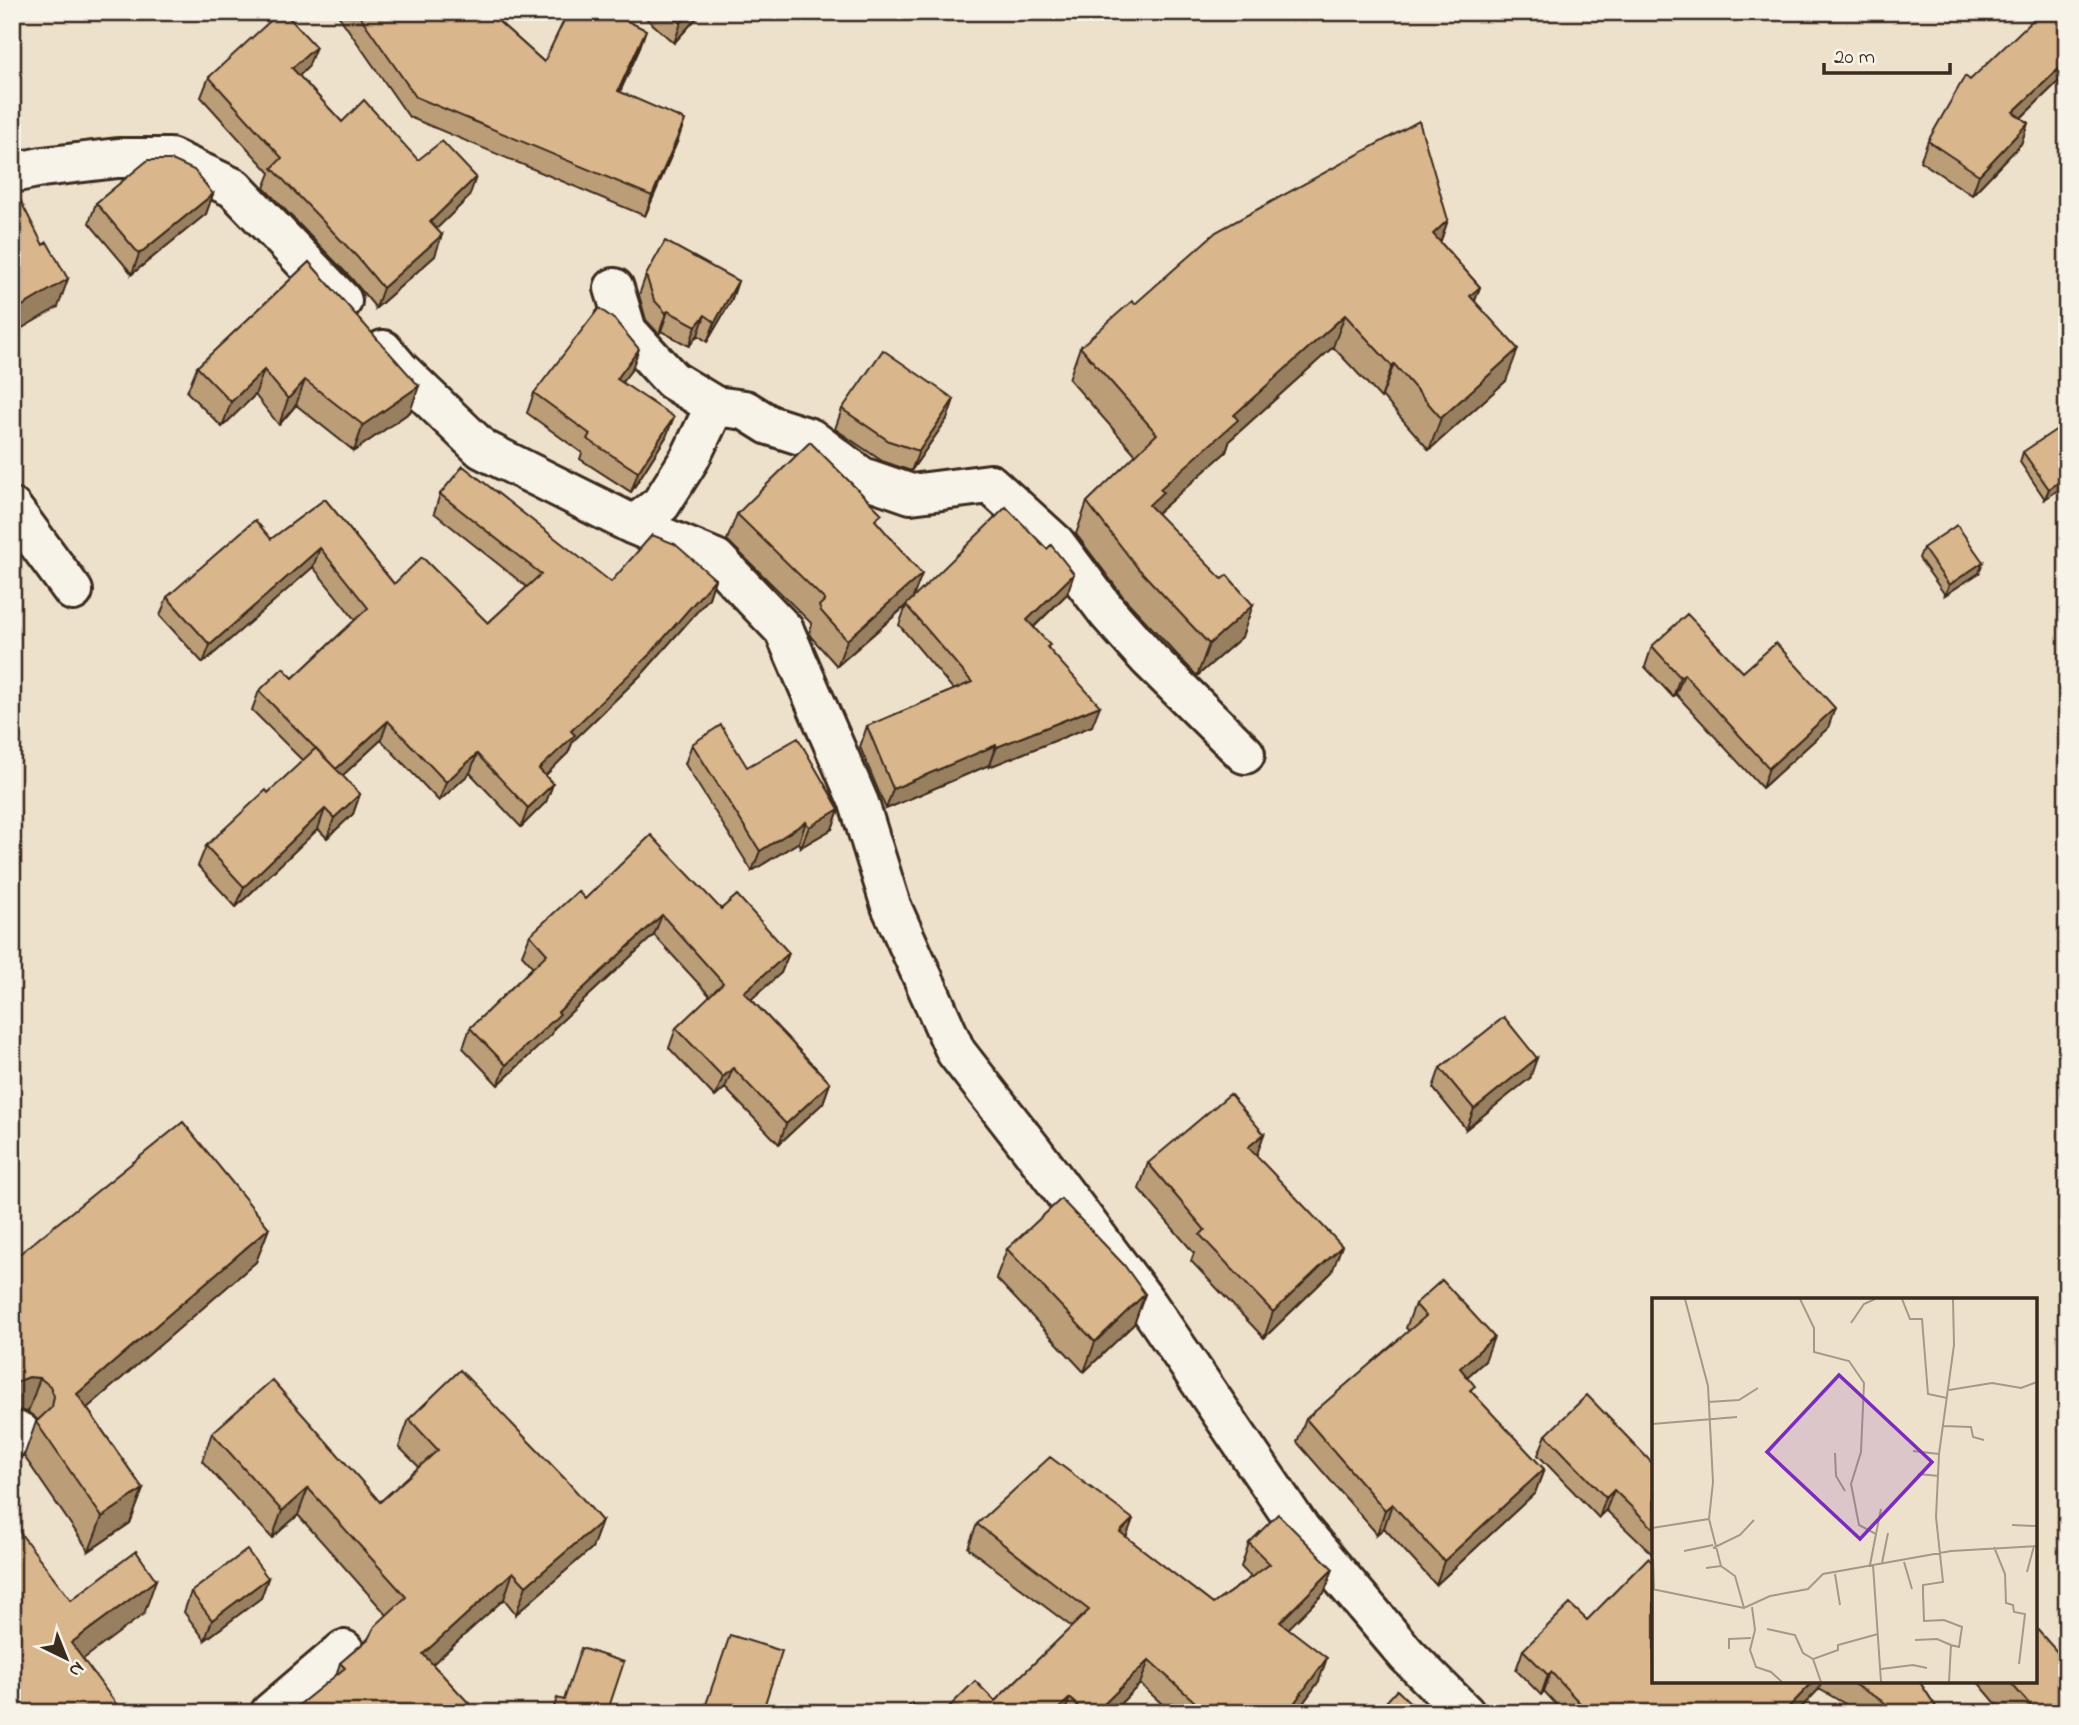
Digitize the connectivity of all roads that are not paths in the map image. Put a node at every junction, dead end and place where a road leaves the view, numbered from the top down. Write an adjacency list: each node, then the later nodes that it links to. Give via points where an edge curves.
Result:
1 (12, 173): 5 (street, via 118,158 170,158 234,188 335,293 400,370 482,449)
2 (614, 288): 3 (street, via 628,331 672,380)
3 (715, 406): 5 (street, via 661,504); 7 (street, via 745,410 769,425 810,438 862,477 911,494 990,484 1055,542 1149,659)
4 (12, 508): 6 (street)
5 (634, 525): 10 (street, via 716,559 784,629 859,803 891,906 956,1052 1148,1305 1301,1530 1407,1655)
6 (73, 591)
7 (1245, 754)
8 (344, 1650): 9 (street)
9 (270, 1713)
10 (1465, 1713)

